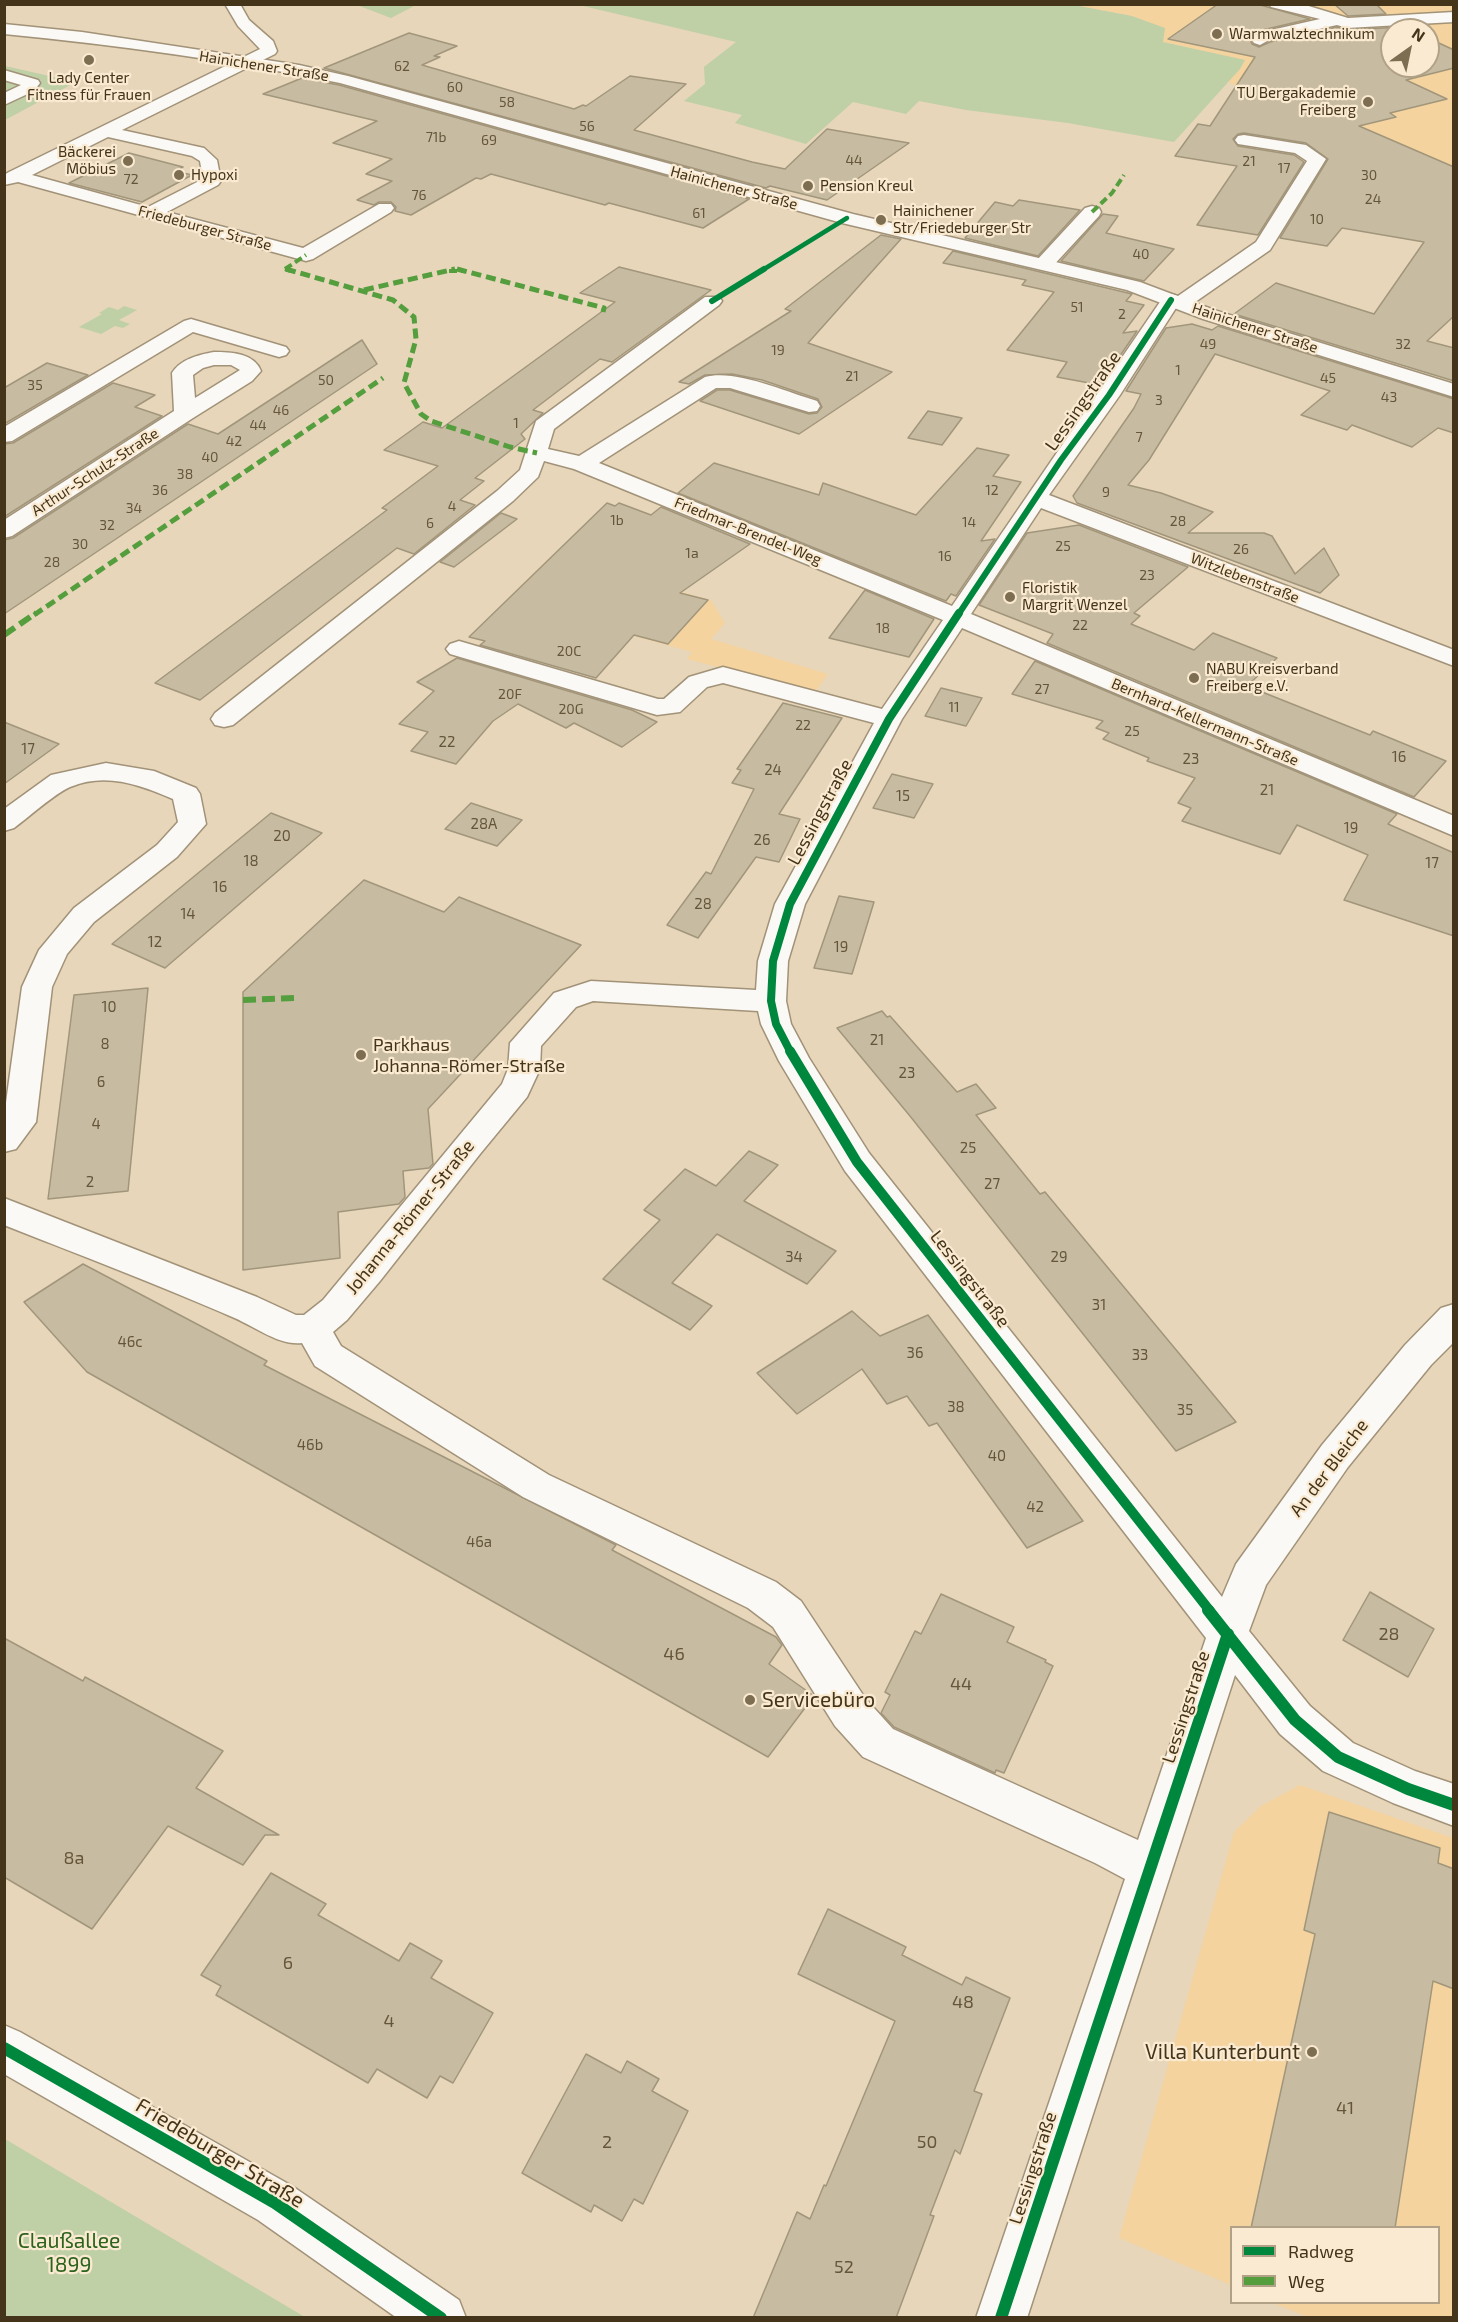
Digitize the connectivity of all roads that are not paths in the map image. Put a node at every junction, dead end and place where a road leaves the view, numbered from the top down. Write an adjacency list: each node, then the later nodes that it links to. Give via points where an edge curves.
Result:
1 (232, 4): 8 (street, Friedeburger Straße, via 243,23 270,48)
2 (1276, 4): 5 (street)
3 (1431, 4): 4 (street)
4 (1454, 17): 5 (street)
5 (1335, 21): 7 (street)
6 (4, 29): 8 (street, Hainichener Straße)
7 (1260, 40)
8 (248, 62): 11 (street, Friedeburger Straße); 17 (street, Hainichener Straße, via 342,79 849,219)
9 (4, 75): 10 (street, via 32,82)
10 (4, 100)
11 (108, 132): 13 (street, Friedeburger Straße); 16 (street, via 198,152 212,162 212,181)
12 (1245, 140): 19 (street, via 1300,149 1317,159 1263,246)
13 (10, 179): 16 (street, Friedeburger Straße)
14 (385, 208): 16 (street, Friedeburger Straße, via 306,255)
15 (1092, 212): 17 (street)
16 (150, 213)
17 (1044, 264): 19 (street, Hainichener Straße, via 1132,286)
18 (712, 301): 25 (street, via 544,426)
19 (1176, 302): 21 (street, Hainichener Straße); 27 (street, Lessingstraße)
20 (249, 366): 23 (street, Arthur-Schulz-Straße, via 251,371 245,377); 23 (street, via 227,360 198,362 188,367 182,373); 24 (street, via 279,351 191,325)
21 (1454, 391)
22 (809, 406): 26 (street, via 732,382 712,381)
23 (185, 413): 28 (street, Arthur-Schulz-Straße)
24 (4, 436)
25 (537, 453): 26 (street, Friedmar-Brendel-Weg); 32 (street, via 530,472 505,496)
26 (582, 464): 29 (street, Friedmar-Brendel-Weg)
27 (1036, 498): 29 (street, Lessingstraße); 31 (street, Witzlebenstraße)
28 (4, 531)
29 (957, 617): 33 (street, Lessingstraße); 35 (street, Bernhard-Kellermann-Straße)
30 (459, 649): 33 (street, via 657,706 674,705 698,682 723,675)
31 (1454, 659)
32 (224, 719)
33 (889, 719): 36 (street, Lessingstraße, via 790,904 773,961)
34 (4, 822): 37 (street, via 61,781 106,771 144,777 186,794 192,824 167,851 84,915 54,950 37,987 20,1122)
35 (1454, 827)
36 (771, 1001): 40 (street, Johanna-Römer-Straße, via 591,992 565,1000 526,1043 524,1069 516,1089 355,1287); 41 (street, Lessingstraße, via 776,1024 790,1052 857,1162)
37 (4, 1140)
38 (4, 1211): 40 (street, via 293,1330)
39 (1454, 1318): 41 (street, An der Bleiche, via 1418,1355 1335,1456 1250,1576)
40 (312, 1328): 43 (street, via 328,1356 536,1486 762,1595 787,1614 850,1712 878,1743)
41 (1228, 1634): 42 (street, via 1295,1720 1338,1757); 43 (street, Lessingstraße)
42 (1454, 1805)
43 (1149, 1869): 46 (street, Lessingstraße)
44 (4, 2048): 45 (street, Friedeburger Straße, via 275,2203)
45 (441, 2318)
46 (1001, 2318)

